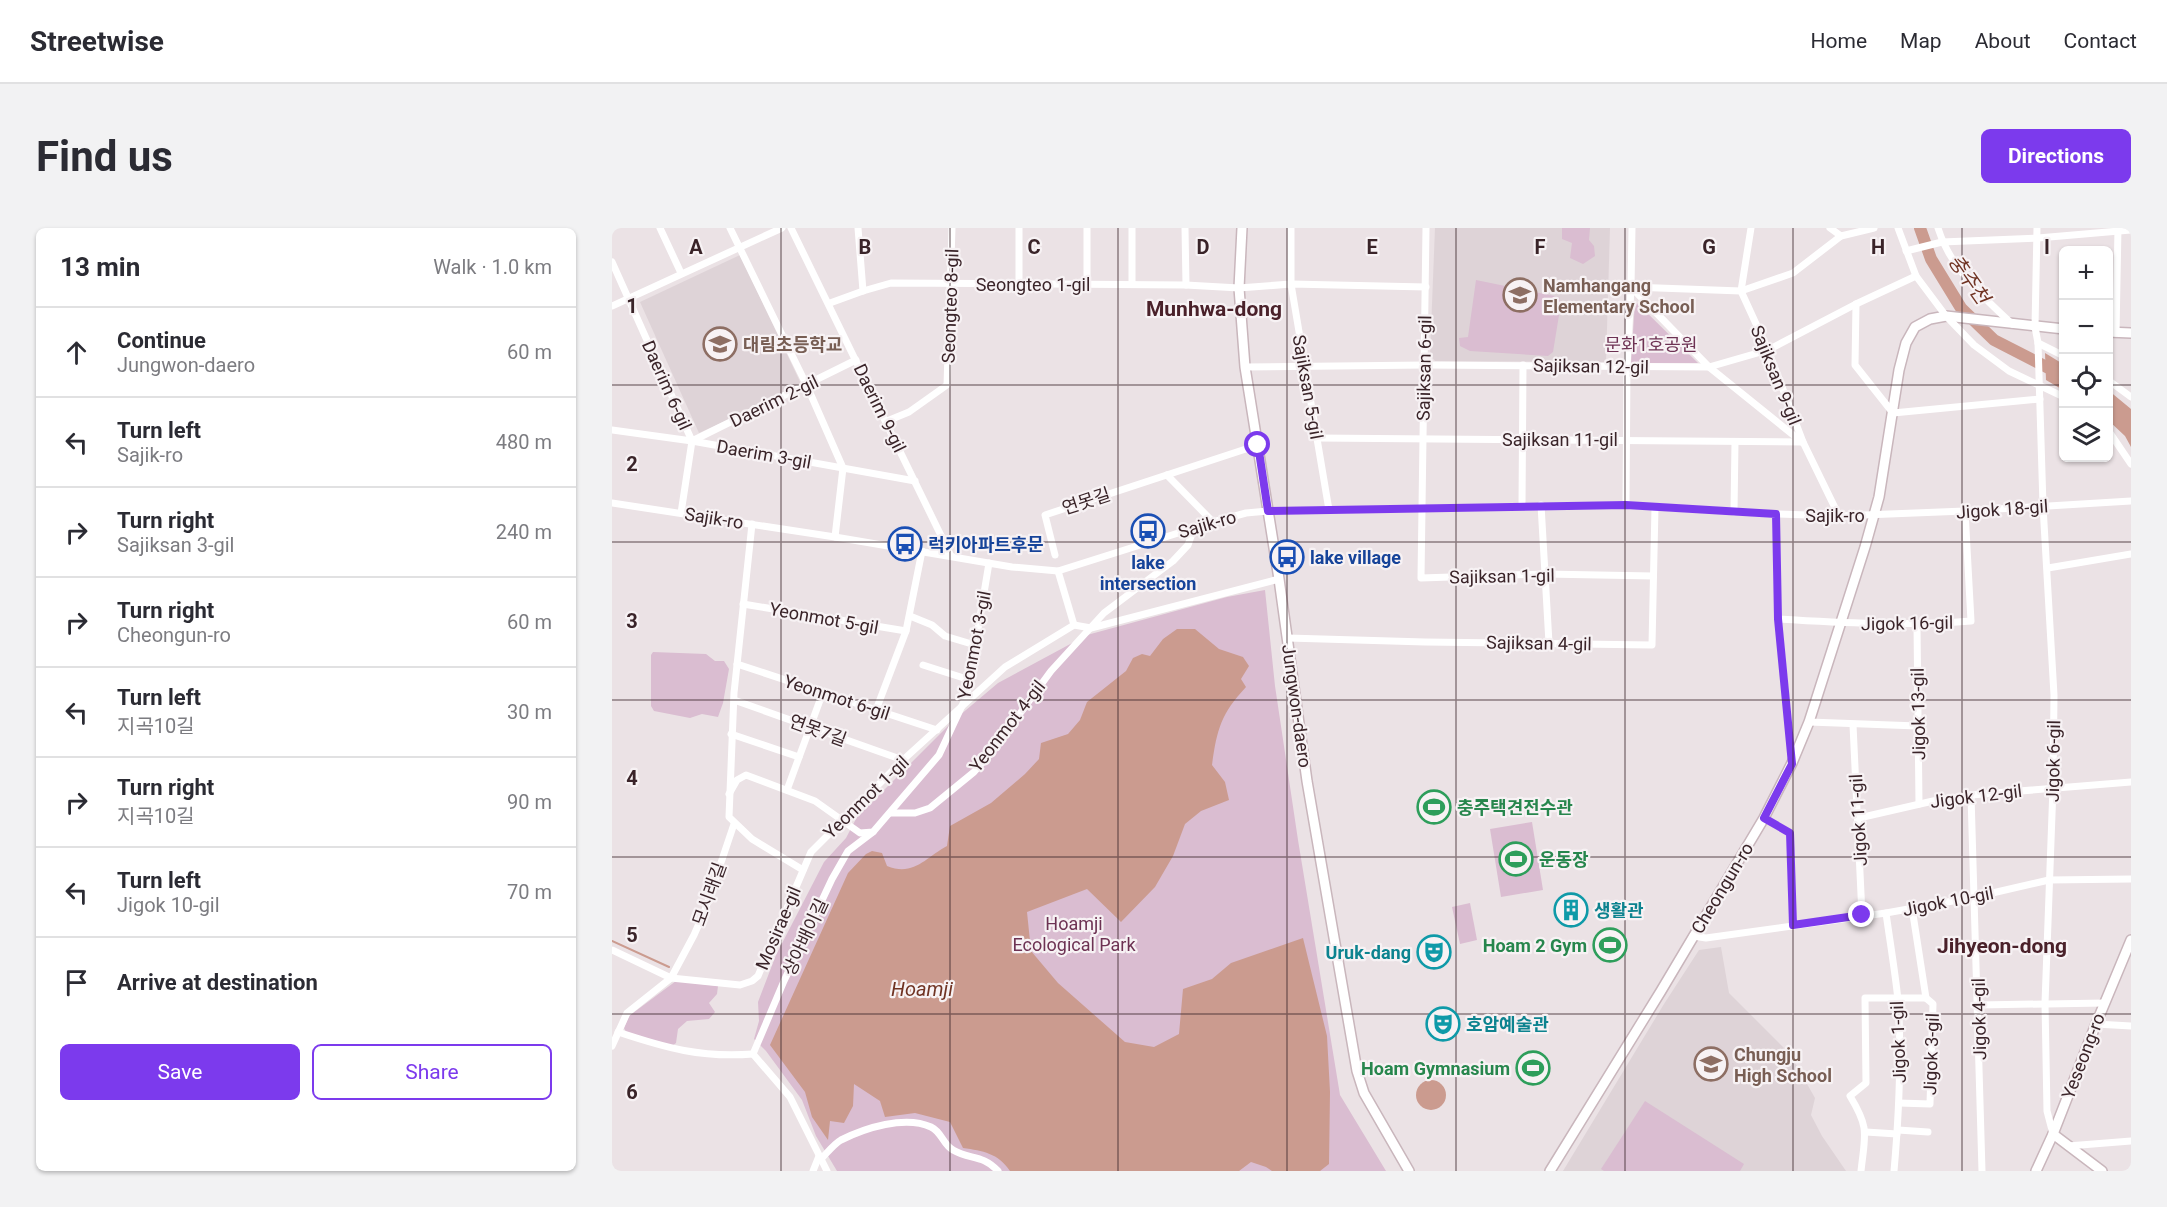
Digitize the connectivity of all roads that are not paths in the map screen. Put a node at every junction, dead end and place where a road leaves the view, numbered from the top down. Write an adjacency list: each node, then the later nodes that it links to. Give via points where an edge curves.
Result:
1 (660, 228): 29 (street)
2 (730, 228): 26 (street)
3 (782, 228): 26 (street)
4 (791, 228): 43 (street, Daerim 9-gil)
5 (858, 228): 40 (street)
6 (952, 228): 31 (street, Seongteo 8-gil)
7 (1019, 228): 32 (street)
8 (1087, 228): 33 (street)
9 (1132, 228): 34 (street)
10 (1185, 228): 36 (street)
11 (1242, 228): 39 (street, Jungwon-daero)
12 (1291, 228): 35 (street, Sajiksan 5-gil)
13 (1426, 228): 37 (street, Sajiksan 6-gil)
14 (1632, 228): 38 (street)
15 (1751, 228): 41 (street)
16 (1830, 228): 23 (street)
17 (1874, 228): 23 (street)
18 (1898, 228): 27 (street)
19 (1938, 228): 25 (street)
20 (2037, 228): 24 (street, Jigok 6-gil)
21 (2118, 230): 22 (street); 24 (street); 47 (street)
22 (2131, 230)
23 (1841, 236): 41 (street, via 1793,273)
24 (2038, 238): 25 (street); 49 (street, Jigok 6-gil)
25 (1942, 242): 27 (street); 48 (street, via 1971,287)
26 (739, 247): 29 (street); 64 (street)
27 (1906, 252): 30 (street)
28 (612, 262): 42 (street, Daerim 6-gil)
29 (681, 273): 42 (street)
30 (1916, 276): 44 (street, Sajiksan 12-gil); 46 (street)
31 (952, 284): 32 (street, Seongteo 1-gil); 40 (street, Seongteo 1-gil, via 891,283); 70 (street, Seongteo 8-gil, via 947,385 909,412)
32 (1019, 284): 33 (street, Seongteo 1-gil)
33 (1087, 284): 34 (street, Seongteo 1-gil)
34 (1132, 284): 36 (street, Seongteo 1-gil)
35 (1292, 284): 37 (street, Seongteo 1-gil); 39 (street, Seongteo 1-gil); 57 (street, Sajiksan 5-gil)
36 (1186, 285): 39 (street, Seongteo 1-gil)
37 (1426, 287): 58 (street, Sajiksan 6-gil)
38 (1631, 287): 41 (street); 60 (street); 61 (street)
39 (1239, 288): 62 (street, Jungwon-daero)
40 (863, 291): 43 (street, Seongteo 1-gil)
41 (1741, 291): 54 (street, Sajiksan 9-gil)
42 (629, 298): 45 (street); 77 (street, Daerim 6-gil)
43 (830, 303): 56 (street, Daerim 9-gil)
44 (1856, 304): 54 (street, Sajiksan 12-gil); 69 (street, via 1855,365)
45 (612, 306)
46 (1946, 316): 48 (street); 65 (street, via 1974,345); 69 (street, Sajik-ro, via 1915,327 1906,343)
47 (2113, 316)
48 (2012, 324): 49 (street)
49 (2035, 327): 50 (street); 53 (street, Jigok 6-gil)
50 (2059, 329)
51 (2113, 333): 52 (street)
52 (2131, 333)
53 (2038, 343): 55 (street); 65 (street, Jigok 6-gil)
54 (1768, 350): 61 (street, Sajiksan 12-gil); 79 (street, Sajiksan 9-gil)
55 (2060, 354)
56 (856, 360): 64 (street, Daerim 2-gil); 70 (street, Daerim 9-gil)
57 (1304, 365): 58 (street, Sajiksan 12-gil); 62 (street, Sajiksan 12-gil); 73 (street, Sajiksan 5-gil)
58 (1425, 365): 59 (street, Sajiksan 12-gil); 74 (street, Sajiksan 6-gil)
59 (1523, 365): 60 (street, Sajiksan 12-gil); 75 (street)
60 (1627, 367): 61 (street, Sajiksan 12-gil); 76 (street)
61 (1709, 367): 79 (street)
62 (1245, 368): 80 (street, Jungwon-daero)
63 (2113, 383): 67 (street)
64 (807, 386): 77 (street, Daerim 2-gil); 82 (street)
65 (2039, 387): 66 (street); 68 (street, Jigok 6-gil)
66 (2059, 395)
67 (2131, 397)
68 (2040, 399): 69 (street); 90 (street, Jigok 6-gil)
69 (1893, 413): 99 (street, Sajik-ro)
70 (887, 421): 84 (street, Daerim 9-gil)
71 (612, 430): 77 (street, Daerim 3-gil)
72 (2113, 436): 81 (street)
73 (1317, 438): 74 (street, Sajiksan 11-gil); 93 (street, Sajiksan 5-gil)
74 (1422, 439): 75 (street, Sajiksan 11-gil); 92 (street, Sajiksan 6-gil)
75 (1522, 439): 76 (street, Sajiksan 11-gil); 87 (street)
76 (1627, 440): 78 (street, Sajiksan 11-gil); 89 (street)
77 (692, 441): 82 (street, Daerim 3-gil); 97 (street, Daerim 6-gil)
78 (1735, 442): 79 (street, Sajiksan 11-gil); 96 (street)
79 (1803, 442): 100 (street, Sajiksan 9-gil)
80 (1258, 445): 83 (street, 연못길); 94 (street, Jungwon-daero)
81 (2131, 464)
82 (843, 468): 84 (street, Daerim 3-gil); 104 (street)
83 (1167, 475): 101 (street); 107 (street, 연못길, via 1045,515)
84 (915, 481): 108 (street, Daerim 9-gil)
85 (2131, 501): 90 (street, Jigok 18-gil)
86 (612, 503): 97 (street, Sajik-ro)
87 (1522, 505): 88 (street, Sajik-ro); 92 (street, Sajik-ro)
88 (1541, 505): 89 (street, Sajik-ro); 112 (street)
89 (1626, 505): 91 (street, Sajik-ro)
90 (2043, 506): 95 (street, Jigok 18-gil); 110 (street, Jigok 6-gil)
91 (1655, 507): 96 (street, Sajik-ro); 113 (street, Sajiksan 4-gil)
92 (1421, 508): 93 (street, Sajik-ro); 112 (street, Sajiksan 1-gil, via 1421,578)
93 (1329, 510): 94 (street, Sajik-ro)
94 (1268, 511): 101 (street, Sajik-ro); 114 (street, Jungwon-daero)
95 (1965, 511): 99 (street, Jigok 18-gil); 120 (street, Jigok 16-gil, via 1971,621)
96 (1734, 512): 98 (street, Sajik-ro)
97 (681, 513): 102 (street, Sajik-ro)
98 (1776, 514): 100 (street, Sajik-ro); 117 (street)
99 (1873, 515): 100 (street, Sajik-ro); 118 (street, Cheongun-ro)
100 (1839, 516)
101 (1213, 522): 103 (street, Sajik-ro)
102 (752, 524): 104 (street, Sajik-ro); 115 (street)
103 (1194, 528): 111 (street, Sajik-ro); 121 (street, Yeonmot 4-gil, via 1188,545 1173,561 1104,613)
104 (835, 537): 105 (street, Sajik-ro)
105 (922, 551): 108 (street, Sajik-ro); 116 (street)
106 (2131, 554): 110 (street)
107 (1055, 555)
108 (951, 556): 109 (street, Sajik-ro)
109 (988, 563): 111 (street, Sajik-ro); 125 (street, Yeonmot 3-gil)
110 (2048, 568): 143 (street, Jigok 6-gil, via 2054,695)
111 (1058, 571): 119 (street)
112 (1545, 574): 113 (street, Sajiksan 1-gil); 124 (street)
113 (1653, 576): 124 (street, Sajiksan 4-gil, via 1652,645)
114 (1279, 579): 121 (street); 123 (street, Jungwon-daero)
115 (743, 604): 122 (street, Yeonmot 5-gil); 126 (street)
116 (910, 616): 122 (street); 125 (street, via 932,625 945,636)
117 (1778, 619): 118 (street, Jigok 16-gil); 141 (street)
118 (1840, 623): 120 (street, Jigok 16-gil); 133 (street, Cheongun-ro)
119 (1074, 625): 121 (street); 131 (street, Yeonmot 1-gil, via 1005,667)
120 (1917, 625): 135 (street, Jigok 13-gil)
121 (1091, 628): 148 (street, Yeonmot 4-gil, via 1051,671 974,772 930,808 915,813)
122 (906, 632): 132 (street)
123 (1288, 638): 124 (street, Sajiksan 4-gil); 187 (street, Jungwon-daero, via 1307,781 1357,1071 1364,1093)
124 (1549, 643)
125 (975, 645): 128 (street, Yeonmot 3-gil)
126 (737, 664): 129 (street, Yeonmot 6-gil); 130 (street)
127 (923, 665): 128 (street)
128 (970, 680): 131 (street, Yeonmot 3-gil)
129 (823, 692): 132 (street, Yeonmot 6-gil); 136 (street)
130 (734, 700): 136 (street, 연못7길); 138 (street)
131 (964, 705): 137 (street, Yeonmot 1-gil); 148 (street, Yeonmot 3-gil, via 939,755)
132 (876, 710): 137 (street, Yeonmot 6-gil)
133 (1809, 722): 134 (street); 141 (street, Cheongun-ro)
134 (1853, 725): 135 (street); 150 (street, Jigok 11-gil)
135 (1918, 726): 147 (street, Jigok 13-gil)
136 (810, 727): 139 (street); 140 (street, 연못7길)
137 (937, 730): 140 (street, Yeonmot 1-gil)
138 (731, 734): 139 (street); 145 (street)
139 (799, 757): 144 (street)
140 (903, 760): 151 (street, Yeonmot 1-gil)
141 (1792, 764): 149 (street, Cheongun-ro)
142 (2131, 782): 143 (street, Jigok 12-gil)
143 (2053, 787): 146 (street, Jigok 12-gil); 156 (street, Jigok 6-gil)
144 (787, 790): 145 (street, via 746,775 737,780); 151 (street, via 815,801)
145 (729, 794): 152 (street, via 729,817)
146 (1971, 795): 147 (street, Jigok 12-gil); 157 (street, Jigok 4-gil)
147 (1919, 804): 150 (street, Jigok 12-gil)
148 (891, 813): 153 (street)
149 (1764, 818): 161 (street, via 1790,833); 162 (street, Cheongun-ro)
150 (1858, 818): 160 (street, Jigok 11-gil)
151 (843, 820): 153 (street, via 860,833); 154 (street, Yeonmot 1-gil, via 811,852)
152 (734, 824): 154 (street); 165 (street, 모시래길, via 705,910)
153 (873, 832): 175 (street, 상아배이길, via 848,851 832,879)
154 (803, 870): 165 (street, Mosirae-gil, via 758,976 752,981 740,985)
155 (2131, 879): 156 (street, Jigok 10-gil)
156 (2049, 880): 157 (street, Jigok 10-gil); 168 (street, Jigok 6-gil)
157 (1975, 897): 158 (street, Jigok 10-gil); 170 (street, Jigok 4-gil)
158 (1912, 908): 159 (street, Jigok 10-gil); 166 (street, Jigok 3-gil)
159 (1886, 913): 160 (street, Jigok 10-gil); 167 (street, Jigok 1-gil)
160 (1862, 915): 161 (street, Jigok 10-gil)
161 (1793, 925): 162 (street, Jigok 10-gil, via 1706,938)
162 (1693, 936): 188 (street, Cheongun-ro)
163 (2131, 940): 169 (street, Yeseong-ro)
164 (612, 950): 165 (street, Mosirae-gil)
165 (671, 978): 173 (street, via 627,1013)
166 (1926, 998): 167 (street); 176 (street, Jigok 3-gil, via 1933,1004 1930,1104)
167 (1898, 999): 176 (street, Jigok 1-gil); 177 (street, via 1865,998 1866,1083 1850,1096)
168 (2045, 1003): 169 (street); 170 (street); 180 (street, Jigok 6-gil, via 2046,1111)
169 (2104, 1003): 171 (street, Yeseong-ro)
170 (1978, 1005): 191 (street, Jigok 4-gil)
171 (2096, 1024): 172 (street); 180 (street, Yeseong-ro)
172 (2131, 1026)
173 (618, 1032): 174 (street); 175 (street, via 669,1049)
174 (612, 1046)
175 (753, 1054): 183 (street, via 790,1097)
176 (1899, 1104): 178 (street, Jigok 1-gil)
177 (1866, 1132): 178 (street); 189 (street)
178 (1898, 1132): 179 (street); 190 (street, Jigok 1-gil)
179 (1928, 1132)
180 (2053, 1134): 182 (street); 192 (street, Yeseong-ro)
181 (2131, 1141): 182 (street)
182 (2068, 1146): 193 (street)
183 (820, 1158): 184 (street); 185 (street); 186 (street, via 839,1141 877,1127 914,1122 933,1127 949,1148 979,1157)
184 (813, 1171)
185 (826, 1171)
186 (998, 1171)
187 (1409, 1171)
188 (1550, 1171)
189 (1861, 1171)
190 (1894, 1171)
191 (1982, 1171)
192 (2036, 1171)
193 (2102, 1171)

